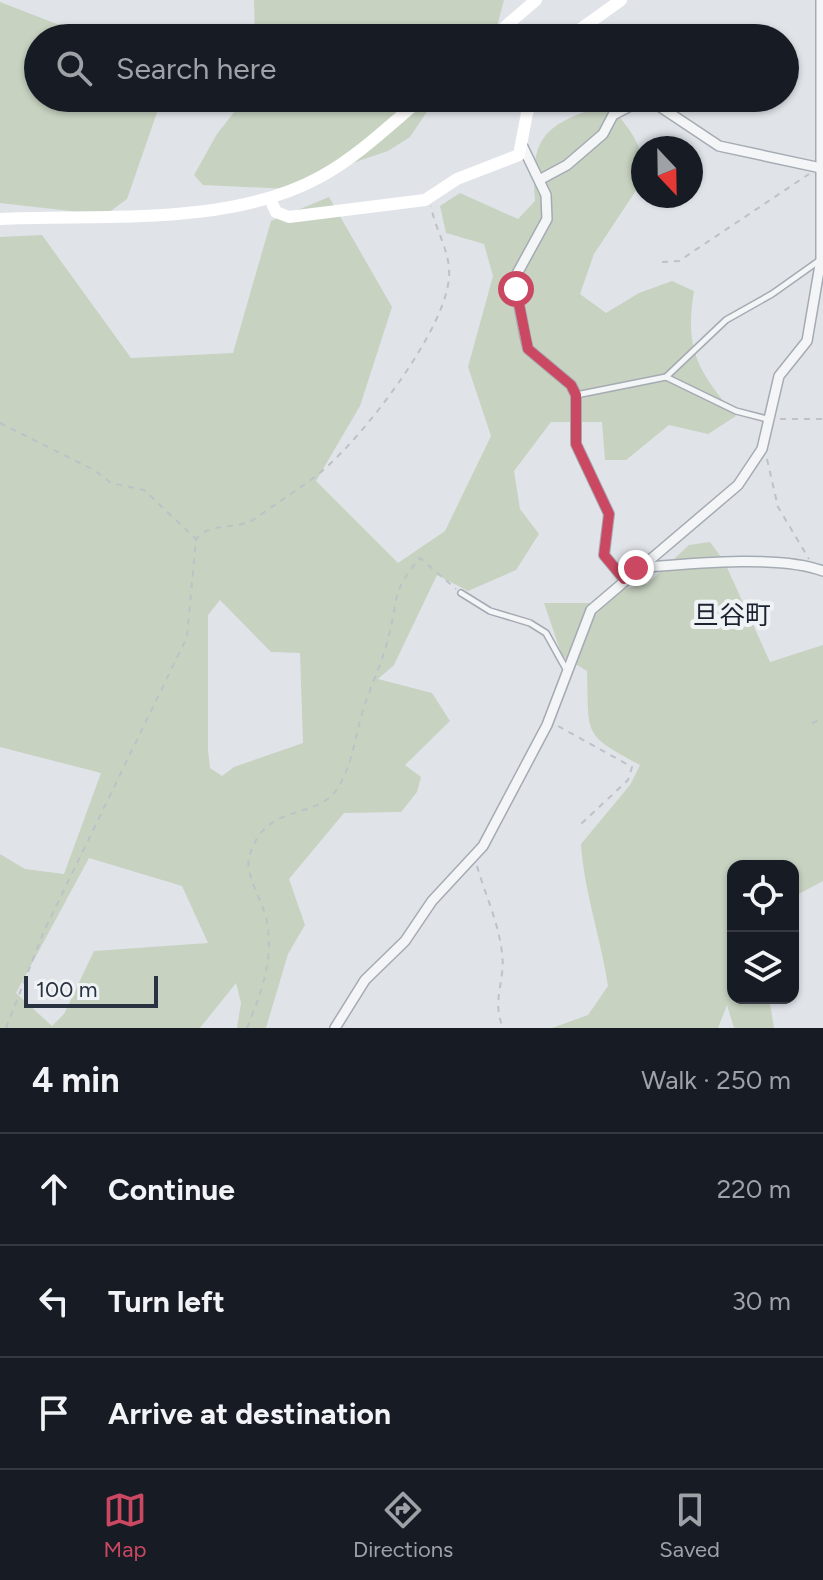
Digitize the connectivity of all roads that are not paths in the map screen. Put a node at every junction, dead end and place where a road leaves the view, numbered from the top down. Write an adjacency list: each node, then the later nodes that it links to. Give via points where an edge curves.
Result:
1 (536, 0): 4 (street)
2 (621, 0): 5 (street)
3 (821, 0): 11 (street)
4 (508, 24)
5 (588, 24)
6 (405, 112): 13 (street, via 321,177)
7 (529, 112): 10 (street, via 521,134)
8 (619, 112): 12 (street, via 603,134 567,165)
9 (667, 112): 11 (street, via 719,146)
10 (523, 147): 12 (street); 13 (street, via 519,155 410,204 281,217)
11 (821, 168): 15 (street)
12 (541, 179): 17 (street, via 547,219 518,272 516,289 528,349)
13 (270, 199): 14 (street, via 197,212)
14 (0, 219)
15 (821, 259): 16 (lane, via 726,320); 18 (street, via 807,341 779,376)
16 (666, 377): 17 (lane); 18 (lane, via 736,411)
17 (576, 395): 21 (street, via 576,444 609,514 604,555)
18 (767, 419): 19 (street, via 754,465 738,485)
19 (636, 568): 20 (street, via 692,564); 21 (street)
20 (818, 569)
21 (624, 579): 23 (street, via 591,610)
22 (461, 593): 23 (lane, via 546,633)
23 (567, 670): 24 (street, via 522,777 474,858 365,980)
24 (335, 1028)

